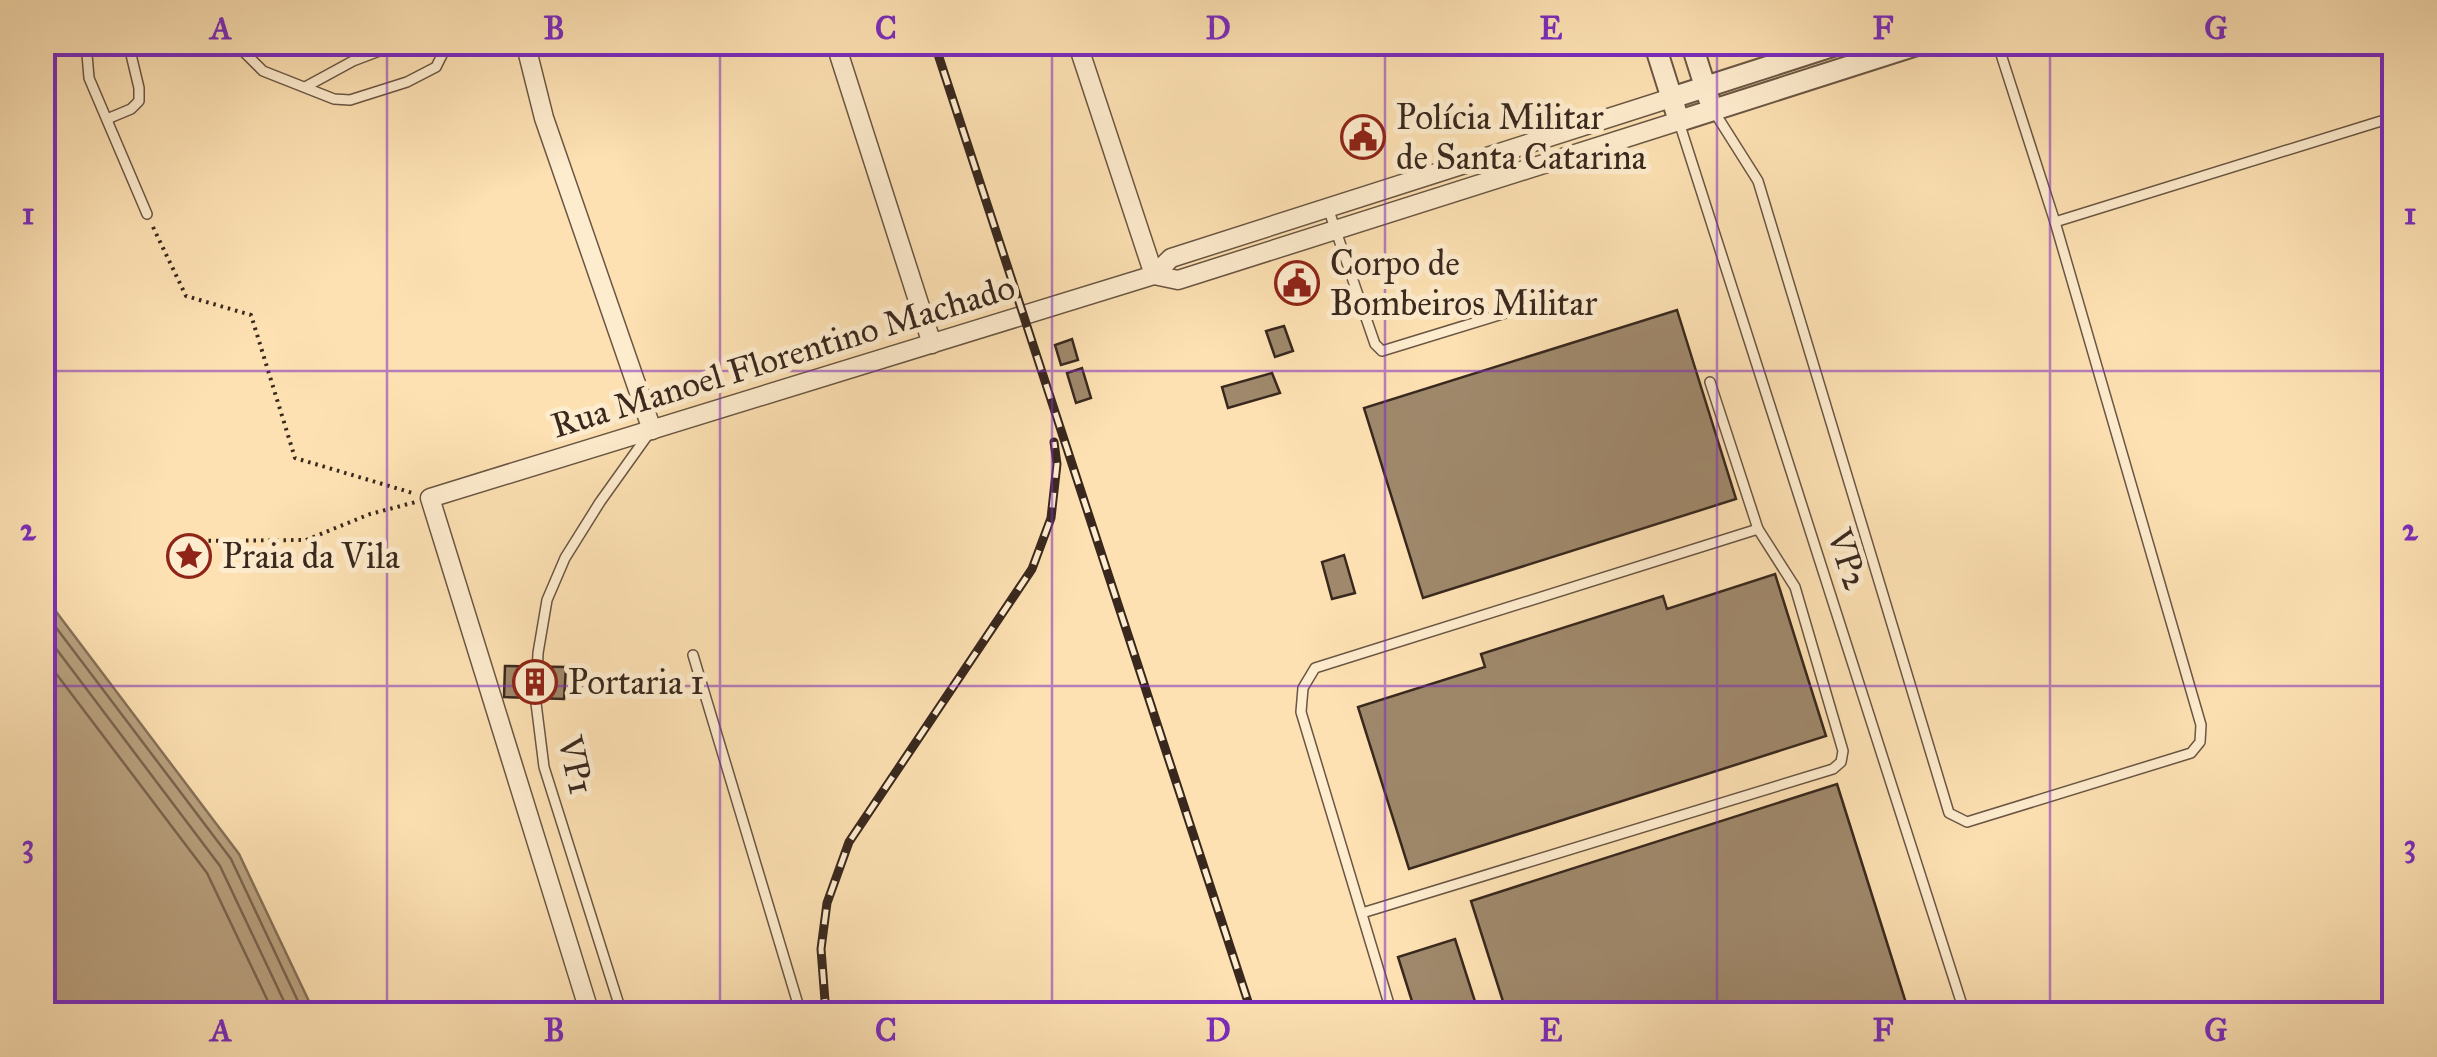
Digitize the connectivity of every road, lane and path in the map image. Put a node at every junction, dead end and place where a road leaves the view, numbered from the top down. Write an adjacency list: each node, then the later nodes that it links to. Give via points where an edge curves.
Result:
1 (86, 42): 19 (lane, via 89,78)
2 (128, 42): 19 (lane, via 138,101)
3 (234, 42): 14 (lane, via 263,71)
4 (403, 42): 14 (lane)
5 (435, 42): 14 (lane, via 442,55 436,68 407,82 350,100)
6 (525, 42): 31 (street, via 544,118)
7 (835, 42): 29 (street)
8 (1078, 42): 27 (street)
9 (1654, 42): 16 (street)
10 (1692, 42): 15 (street)
11 (1845, 42): 15 (street, Rua Manoel Florentino Machado)
12 (1926, 42): 17 (street, Rua Manoel Florentino Machado)
13 (1998, 42): 25 (lane)
14 (307, 86)
15 (1706, 87): 16 (street, Rua Manoel Florentino Machado); 17 (street)
16 (1671, 98): 20 (street); 21 (street, Rua Manoel Florentino Machado)
17 (1713, 110): 20 (street, Rua Manoel Florentino Machado); 25 (lane, via 1758,181 1950,814 1967,822 2191,753 2200,742 2201,726)
18 (2394, 117): 25 (lane)
19 (107, 120): 24 (lane)
20 (1679, 121): 22 (street, Rua Manoel Florentino Machado); 41 (lane, VP2)
21 (1406, 183): 22 (lane); 23 (street, Rua Manoel Florentino Machado)
22 (1413, 206): 26 (street, Rua Manoel Florentino Machado)
23 (1328, 208): 26 (lane); 27 (street, Rua Manoel Florentino Machado, via 1171,258)
24 (146, 214): 32 (path, via 186,296 251,314 294,458)
25 (2054, 222)
26 (1337, 230): 27 (street, Rua Manoel Florentino Machado, via 1178,280); 28 (lane, via 1382,351)
27 (1154, 275): 29 (street, Rua Manoel Florentino Machado)
28 (1532, 305)
29 (932, 344): 31 (street, Rua Manoel Florentino Machado)
30 (1710, 382): 33 (lane)
31 (652, 430): 32 (street, Rua Manoel Florentino Machado); 38 (lane, VP1, via 565,558 547,600 538,653 544,767)
32 (430, 498): 34 (path, via 306,540); 37 (street)
33 (1758, 529): 36 (lane, via 1315,668 1302,712); 36 (lane, via 1794,587 1841,762)
34 (186, 541)
35 (692, 655): 39 (lane)
36 (1362, 913): 40 (lane)
37 (590, 1014)
38 (622, 1014)
39 (801, 1014)
40 (1392, 1014)
41 (1965, 1014)

